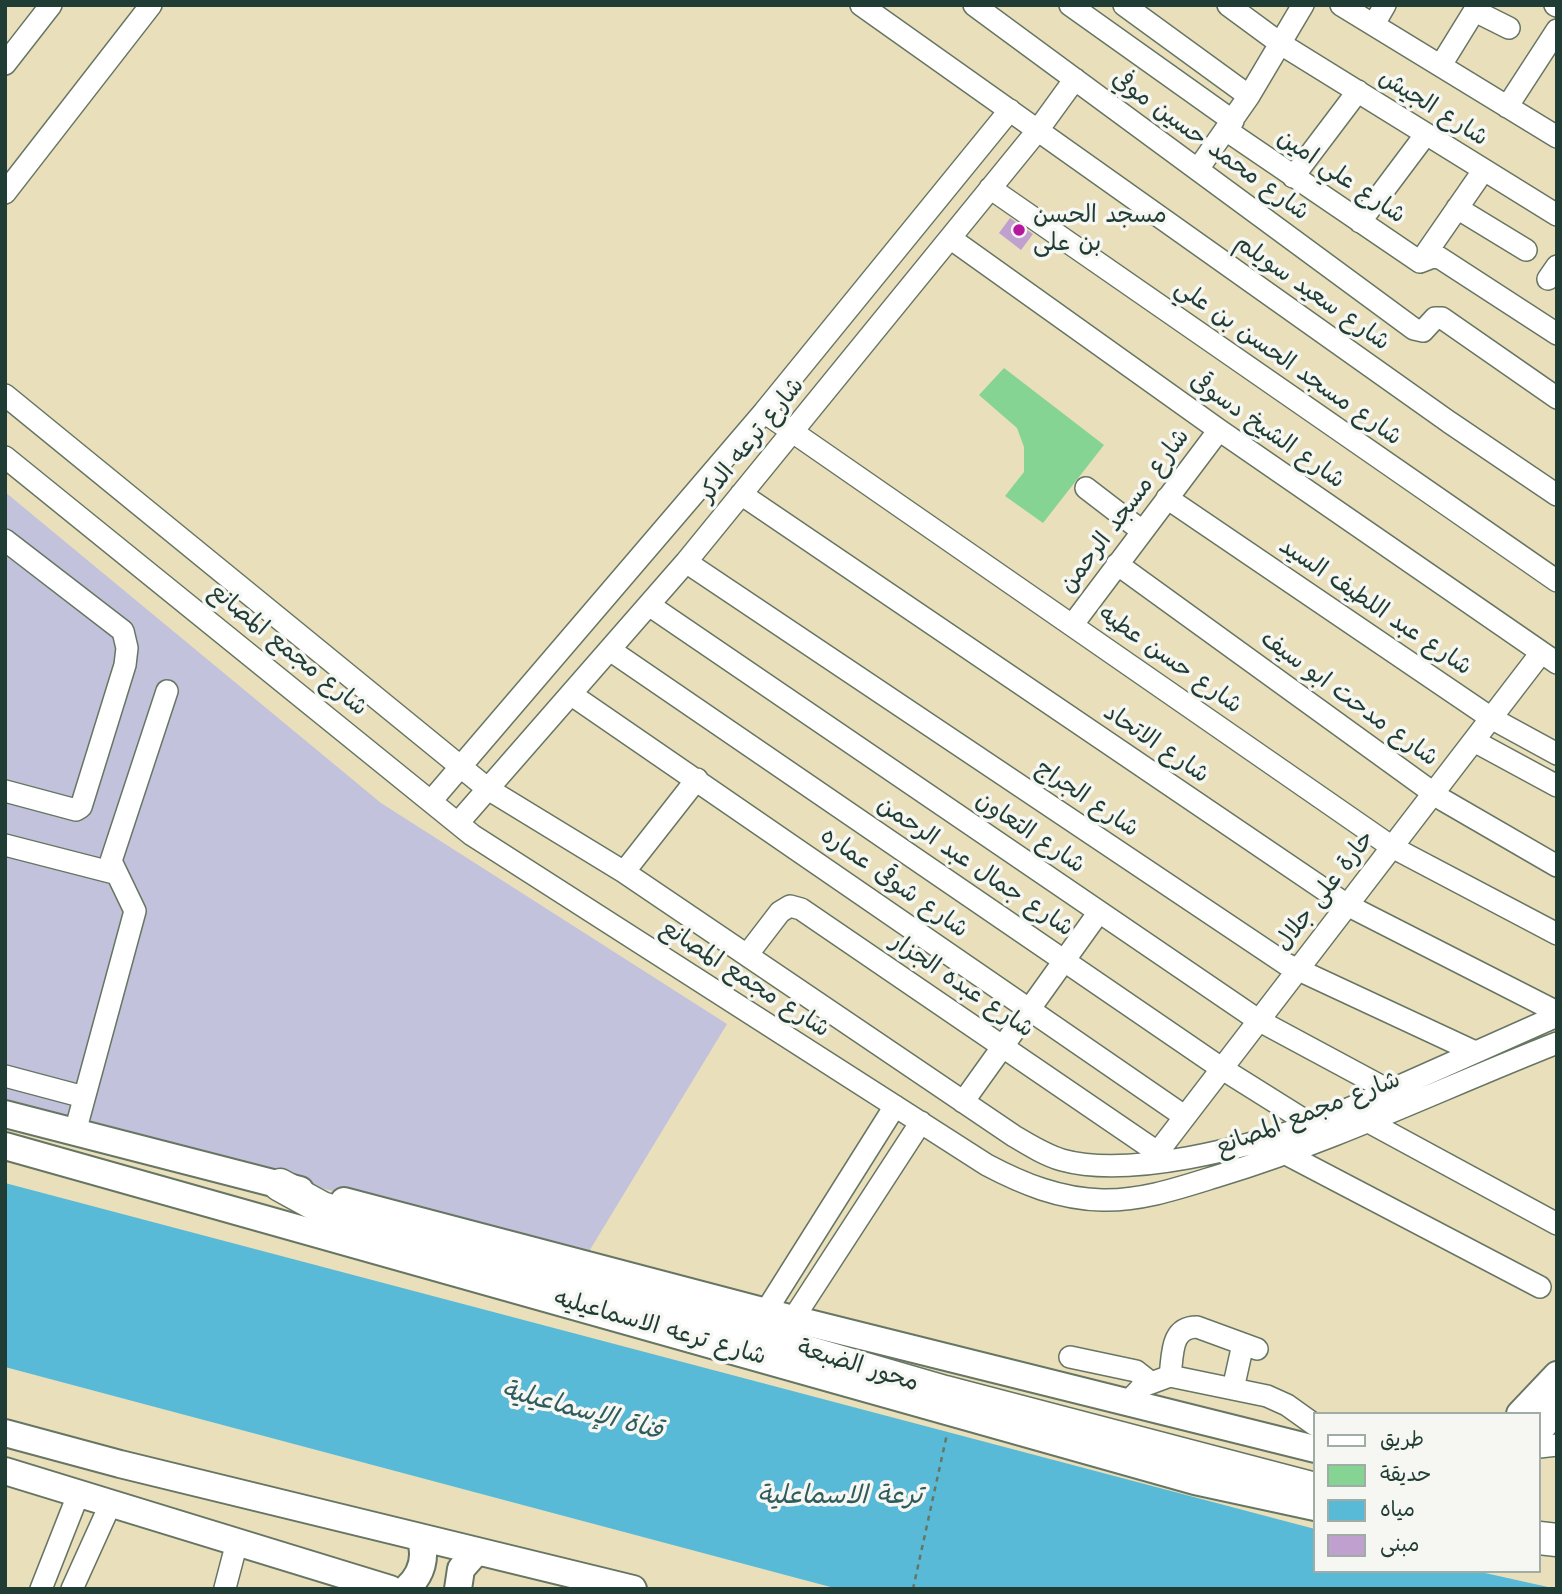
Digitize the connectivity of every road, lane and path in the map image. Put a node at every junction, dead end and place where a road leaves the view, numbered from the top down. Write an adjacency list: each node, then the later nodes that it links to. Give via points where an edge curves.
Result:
1 (51, 5): 16 (street)
2 (861, 5): 22 (street, شارع سعيد سويلم)
3 (974, 5): 18 (street, شارع محمد حسين موفي)
4 (1070, 5): 23 (street, شارع علي امين)
5 (1124, 5): 20 (street)
6 (1228, 5): 15 (street, شارع الجيش)
7 (1341, 5): 12 (street)
8 (1385, 5): 12 (street)
9 (142, 8): 31 (street)
10 (1297, 8): 15 (street)
11 (1477, 8): 13 (street); 17 (street)
12 (1374, 24): 17 (street)
13 (1509, 28)
14 (1557, 30): 21 (street)
15 (1281, 44): 19 (street, شارع الجيش); 20 (street)
16 (5, 64)
17 (1441, 65): 21 (street)
18 (1075, 79): 24 (street, شارع ترعه الدكر); 27 (street, شارع محمد حسين موفي)
19 (1358, 91): 25 (street, شارع الجيش); 29 (street)
20 (1249, 96): 23 (street)
21 (1507, 107): 26 (street)
22 (1010, 110): 24 (street, شارع سعيد سويلم); 41 (street, شارع ترعه الدكر)
23 (1229, 126): 27 (street); 29 (street, شارع علي امين)
24 (1038, 130): 30 (street, شارع ترعه الدكر); 47 (street, شارع سعيد سويلم)
25 (1426, 134): 28 (street, شارع الجيش); 34 (street)
26 (1557, 137)
27 (1198, 169): 40 (street, شارع محمد حسين موفي, via 1415,329 1423,331 1435,318 1442,318)
28 (1483, 171): 32 (street); 33 (street, شارع الجيش)
29 (1293, 177): 34 (street, شارع علي امين)
30 (990, 188): 35 (street, شارع ترعه الدكر); 53 (street, شارع مسجد الحسن بن علي)
31 (5, 193)
32 (1457, 208): 36 (street); 37 (street)
33 (1557, 215)
34 (1360, 222): 37 (street, شارع علي امين)
35 (950, 238): 42 (street, شارع الشيخ دسوقى); 43 (street, شارع ترعه الدكر)
36 (1526, 250)
37 (1423, 261): 38 (street, شارع علي امين, via 1440,258)
38 (1557, 334)
39 (5, 395): 63 (street, شارع مجمع المصانع)
40 (1557, 398)
41 (764, 412): 43 (street, شارع حسن عطيه); 63 (street, شارع ترعه الدكر)
42 (1219, 430): 48 (street, شارع مسجد الرحمن); 57 (street, شارع الشيخ دسوقى)
43 (792, 433): 46 (street, شارع ترعه الدكر); 55 (street, شارع حسن عطيه)
44 (5, 457): 69 (street, شارع مجمع المصانع)
45 (1086, 488): 49 (street)
46 (741, 494): 51 (street, شارع ترعه الدكر); 76 (street, شارع الاتحاد)
47 (1557, 495)
48 (1167, 498): 49 (street, شارع مسجد الرحمن); 60 (street, شارع عبد اللطيف السيد)
49 (1142, 531): 52 (street, شارع مسجد الرحمن)
50 (5, 540): 67 (street, via 123,631 127,648 81,807 63,808)
51 (686, 562): 54 (street, شارع ترعه الدكر); 81 (street, شارع الجراج)
52 (1117, 564): 55 (street, شارع مسجد الرحمن); 68 (street, شارع مدحت ابو سيف)
53 (1557, 580)
54 (649, 605): 56 (street, شارع ترعه الدكر); 77 (street, شارع التعاون)
55 (1073, 624): 72 (street, شارع حسن عطيه)
56 (610, 650): 59 (street, شارع ترعه الدكر); 80 (street, شارع جمال عبد الرحمن)
57 (1549, 658): 60 (street, حارة على جلال)
58 (167, 691): 75 (street, via 111,861)
59 (572, 695): 64 (street, شارع شوقى عماره); 66 (street, شارع ترعه الدكر)
60 (1492, 718): 61 (street, حارة على جلال); 62 (street, شارع عبد اللطيف السيد)
61 (1474, 741): 65 (street); 68 (street, حارة على جلال)
62 (1557, 754)
63 (460, 768): 66 (street, شارع مجمع المصانع); 69 (street, شارع ترعه الدكر)
64 (697, 779): 74 (street); 82 (street, شارع شوقى عماره)
65 (1557, 786)
66 (488, 789): 70 (street, شارع ترعه الدكر); 74 (street, شارع مجمع المصانع)
67 (5, 791)
68 (1433, 793): 72 (street, حارة على جلال); 73 (street, شارع مدحت ابو سيف)
69 (432, 800): 70 (street, شارع مجمع المصانع)
70 (458, 823): 94 (street, شارع مجمع المصانع)
71 (5, 845): 75 (street)
72 (1392, 847): 76 (street, حارة على جلال); 78 (street, شارع حسن عطيه)
73 (1557, 866)
74 (624, 872): 79 (street, شارع مجمع المصانع)
75 (114, 873): 92 (street, via 135,911)
76 (1347, 905): 81 (street, حارة على جلال); 83 (street, شارع الاتحاد)
77 (1099, 912): 80 (street); 84 (street, شارع التعاون)
78 (1557, 934)
79 (747, 956): 86 (street, شارع عبده الجزار, via 780,912 796,907); 93 (street, شارع مجمع المصانع)
80 (1064, 960): 82 (street); 89 (street, شارع جمال عبد الرحمن)
81 (1297, 970): 84 (street, حارة على جلال); 88 (street, شارع الجراج)
82 (1030, 1008): 86 (street); 96 (street, شارع شوقى عماره)
83 (1557, 1014): 85 (street, شارع مجمع المصانع)
84 (1258, 1020): 89 (street, حارة على جلال); 91 (street, شارع التعاون)
85 (1532, 1027): 87 (street); 88 (street, شارع مجمع المصانع)
86 (1003, 1046): 93 (street); 103 (street, شارع عبده الجزار)
87 (1552, 1049): 97 (street, شارع مجمع المصانع)
88 (1475, 1052): 91 (street, شارع مجمع المصانع)
89 (1221, 1068): 96 (street, حارة على جلال); 99 (street, شارع جمال عبد الرحمن)
90 (5, 1076): 92 (street)
91 (1391, 1091): 99 (street, شارع مجمع المصانع)
92 (85, 1097): 100 (street)
93 (963, 1102): 104 (street, شارع مجمع المصانع, via 1014,1136)
94 (895, 1106): 98 (street, شارع مجمع المصانع); 109 (street)
95 (5, 1114): 100 (main road, شارع ترعه الاسماعيليه)
96 (1184, 1116): 103 (street, حارة على جلال)
97 (1367, 1121): 102 (street, شارع مجمع المصانع); 107 (street)
98 (920, 1122): 106 (street, شارع مجمع المصانع, via 1009,1177); 110 (street)
99 (1312, 1125): 103 (street, شارع مجمع المصانع, via 1231,1149)
100 (75, 1132): 105 (main road, شارع ترعه الاسماعيليه)
101 (5, 1146): 122 (main road, شارع ترعه الاسماعيليه)
102 (1288, 1155): 106 (street, شارع مجمع المصانع, via 1149,1196 1102,1200); 108 (street)
103 (1154, 1156): 104 (street, شارع مجمع المصانع, via 1095,1164)
104 (1062, 1160): 106 (street)
105 (280, 1185): 109 (main road, شارع ترعه الاسماعيليه); 125 (highway, محور الضبعة, via 322,1208 403,1235 945,1392)
106 (1056, 1194)
107 (1557, 1224)
108 (1540, 1287)
109 (766, 1311): 110 (main road, شارع ترعه الاسماعيليه)
110 (793, 1319): 115 (main road, شارع ترعه الاسماعيليه)
111 (1070, 1357): 113 (street)
112 (1557, 1375): 117 (main road)
113 (1160, 1379): 114 (street); 114 (street, via 1176,1338 1187,1327 1197,1327 1250,1346); 115 (street)
114 (1233, 1388): 118 (street, via 1287,1405)
115 (1127, 1404): 123 (main road, شارع ترعه الاسماعيليه)
116 (1557, 1409): 120 (main road)
117 (1522, 1412)
118 (1314, 1424)
119 (948, 1428): 140 (path)
120 (1541, 1429)
121 (5, 1433): 130 (main road)
122 (1072, 1444): 127 (highway, via 1131,1451); 129 (main road, شارع ترعه الاسماعيليه, via 1195,1480)
123 (1314, 1449)
124 (8, 1476): 126 (main road)
125 (1314, 1489)
126 (78, 1495): 128 (main road); 134 (street)
127 (1314, 1501)
128 (110, 1505): 131 (main road); 135 (street)
129 (1314, 1507)
130 (419, 1537): 132 (main road); 137 (main road, via 424,1552 421,1568)
131 (237, 1542): 133 (street); 136 (main road)
132 (477, 1551): 138 (main road, via 461,1569); 139 (main road)
133 (220, 1588)
134 (41, 1589)
135 (72, 1589)
136 (390, 1589)
137 (406, 1589)
138 (458, 1589)
139 (633, 1589)
140 (913, 1589)

